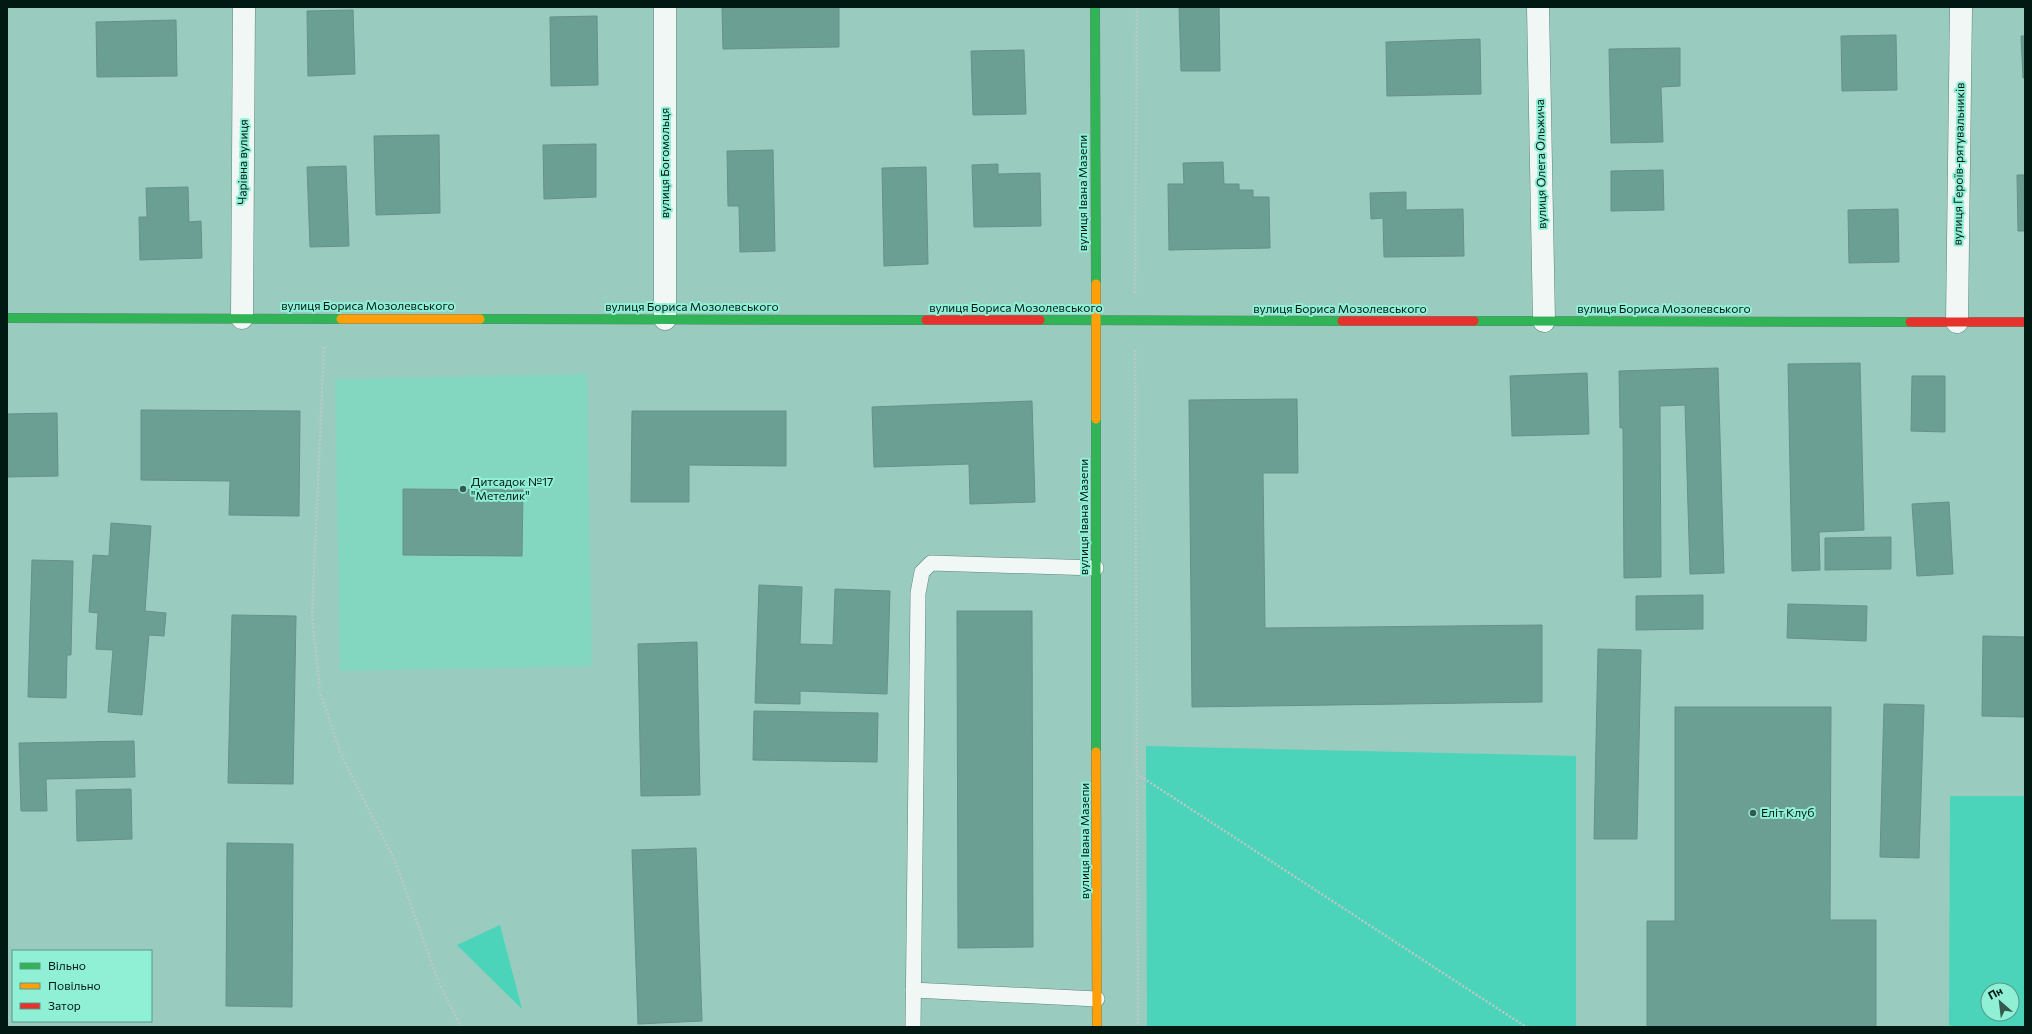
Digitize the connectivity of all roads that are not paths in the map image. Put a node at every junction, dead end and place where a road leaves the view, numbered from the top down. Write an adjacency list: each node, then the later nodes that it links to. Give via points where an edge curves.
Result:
1 (244, 7): 7 (street, Чарівна вулиця)
2 (665, 7): 8 (street, вулиця Богомольця)
3 (1095, 7): 9 (street, вулиця Івана Мазепи)
4 (1538, 7): 10 (street, вулиця Олега Ольжича)
5 (1961, 7): 11 (street, вулиця Героїв-рятувальників)
6 (7, 318): 7 (street, вулиця Бориса Мозолевського)
7 (242, 318): 8 (street, вулиця Бориса Мозолевського)
8 (666, 319): 9 (street, вулиця Бориса Мозолевського)
9 (1096, 320): 10 (street, вулиця Бориса Мозолевського); 13 (street, вулиця Івана Мазепи)
10 (1544, 321): 11 (street, вулиця Бориса Мозолевського)
11 (1957, 322): 12 (street, вулиця Бориса Мозолевського)
12 (2025, 322)
13 (1096, 568): 14 (lane, via 931,563 922,572 918,593); 15 (street, вулиця Івана Мазепи)
14 (913, 990): 15 (lane); 16 (lane)
15 (1097, 999): 17 (street, вулиця Івана Мазепи)
16 (913, 1027)
17 (1097, 1027)

